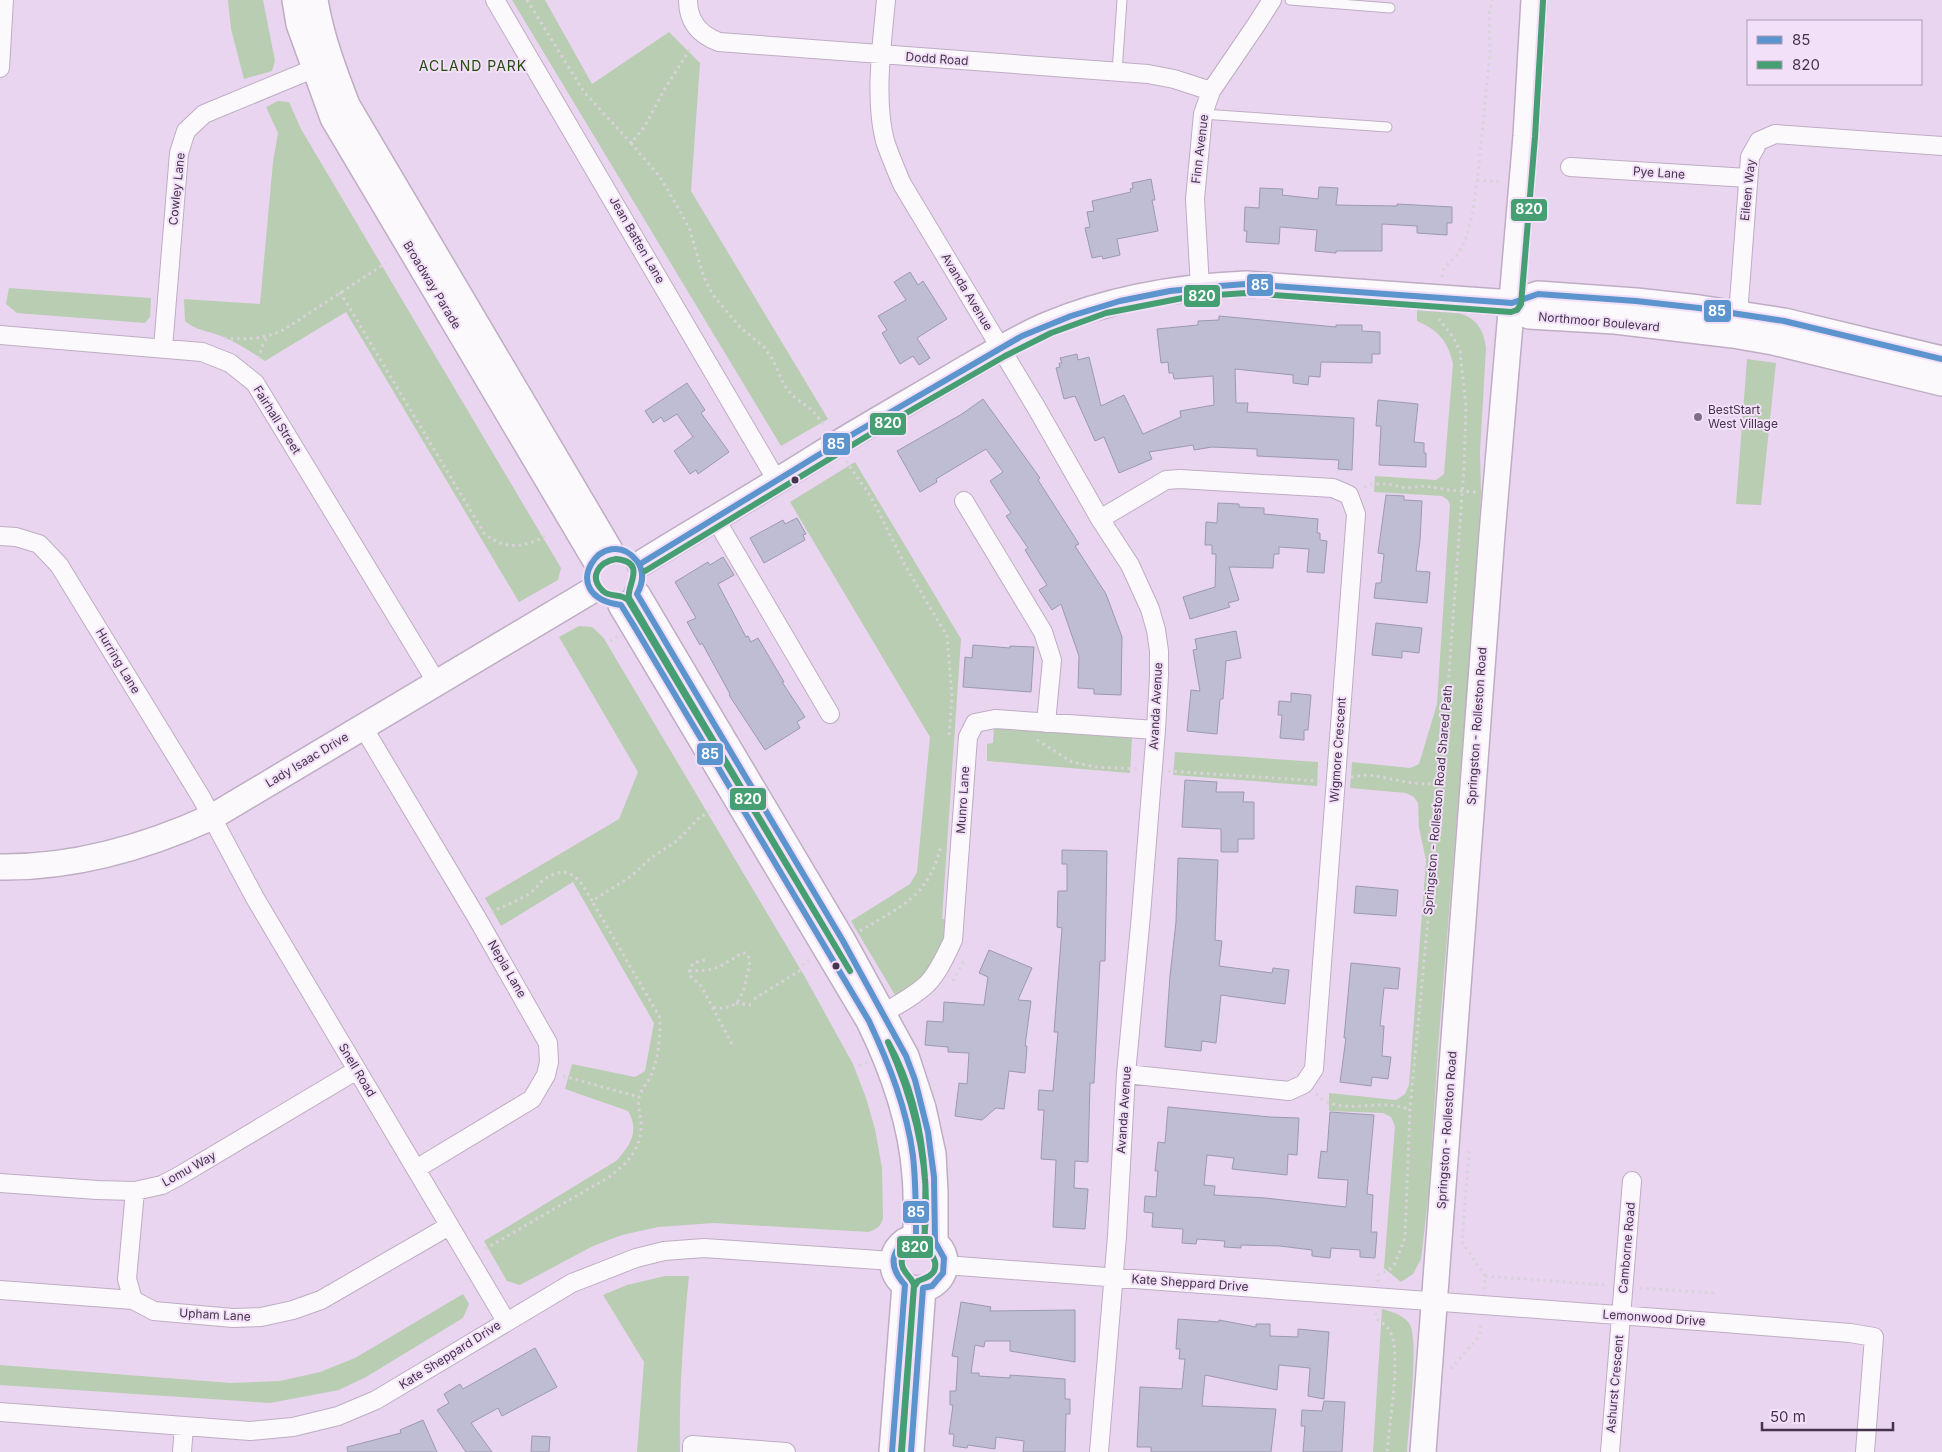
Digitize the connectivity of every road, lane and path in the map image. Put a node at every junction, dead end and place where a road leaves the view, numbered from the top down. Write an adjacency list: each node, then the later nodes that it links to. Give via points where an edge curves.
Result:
1 (4, 0): 17 (street)
2 (295, 0): 16 (street, Broadway Parade, via 299,24)
3 (315, 0): 16 (street, Broadway Parade)
4 (495, 0): 44 (street, Jean Batten Lane)
5 (527, 0): 22 (path, via 584,92)
6 (688, 0): 15 (street, Dodd Road, via 696,29 719,42)
7 (886, 0): 15 (street, Avanda Avenue)
8 (1122, 0): 18 (lane)
9 (1272, 0): 19 (street, Finn Avenue)
10 (1290, 0): 13 (lane)
11 (1492, 0): 26 (path)
12 (1534, 0): 32 (street, Springston - Rolleston Road)
13 (1390, 8)
14 (690, 49): 22 (path, via 645,126)
15 (882, 55): 18 (street, Dodd Road); 39 (street, Avanda Avenue, via 882,117 892,162)
16 (323, 65): 38 (street, Cowley Lane, via 204,114 186,131 179,153); 53 (street, Broadway Parade, via 333,118)
17 (0, 68)
18 (1117, 72): 19 (street, Dodd Road, via 1174,79)
19 (1211, 91): 20 (street, Finn Avenue)
20 (1203, 114): 21 (lane); 30 (street, Finn Avenue, via 1195,199)
21 (1387, 127)
22 (631, 143): 43 (path, via 660,177 680,211 690,230 703,275 717,300 740,327 764,347 784,386 812,410)
23 (1942, 146): 25 (street, Eileen Way, via 1775,134 1759,141 1754,148)
24 (1570, 168): 25 (street, Pye Lane)
25 (1748, 178): 34 (street, Eileen Way)
26 (1477, 180): 27 (path); 29 (path, via 1466,241)
27 (1507, 183)
28 (386, 263): 31 (path)
29 (1442, 273)
30 (1200, 287): 32 (street, via 1276,286); 39 (street, via 1158,292 1103,305 1048,325)
31 (340, 292): 36 (path); 51 (path, via 484,533 500,543 518,546)
32 (1512, 303): 34 (street, Northmoor Boulevard, via 1538,294 1636,301); 108 (street, Springston - Rolleston Road)
33 (1439, 320): 46 (path, Springston - Rolleston Road Shared Path, via 1458,344 1465,386)
34 (1735, 324): 41 (street, Northmoor Boulevard, via 1784,321); 42 (street, Northmoor Boulevard, via 1827,354)
35 (0, 335): 38 (street, Fairhall Street)
36 (268, 337): 37 (path); 40 (path)
37 (224, 338)
38 (163, 348): 57 (street, Fairhall Street, via 202,352 230,363 256,383)
39 (1001, 348): 43 (street); 50 (street, Avanda Avenue)
40 (259, 359)
41 (1942, 359)
42 (1942, 383)
43 (836, 444): 44 (street); 63 (path, via 871,497 906,567 947,636 952,696)
44 (777, 482): 49 (street)
45 (1365, 487): 46 (path, via 1387,484)
46 (1462, 491): 47 (path); 66 (path, Springston - Rolleston Road Shared Path)
47 (1483, 492)
48 (964, 501): 59 (street, via 1043,632 1052,660)
49 (715, 518): 54 (street); 58 (street)
50 (1100, 519): 61 (street, Avanda Avenue, via 1130,565 1150,609 1159,651); 65 (street, Wigmore Crescent, via 1166,480 1333,488 1349,495 1356,514)
51 (548, 534)
52 (0, 536): 68 (street, Hurring Lane, via 39,544 59,565)
53 (602, 554): 54 (street, via 622,550); 55 (street, via 589,566 587,574)
54 (640, 564): 56 (street, via 643,579)
55 (591, 591): 56 (street, via 604,603); 57 (street, Lady Isaac Drive)
56 (629, 599): 73 (street)
57 (437, 683): 60 (street, Lady Isaac Drive)
58 (830, 714)
59 (1046, 723): 61 (street, Munro Lane); 82 (street, Munro Lane, via 995,719 974,724 967,745 952,940 928,983)
60 (363, 727): 68 (street, Lady Isaac Drive); 72 (street, Nepia Lane)
61 (1156, 730): 64 (street, Avanda Avenue)
62 (1033, 738): 64 (path, via 1072,762 1096,767)
63 (948, 745)
64 (1152, 770): 65 (path); 86 (street, Avanda Avenue)
65 (1336, 782): 66 (path, via 1373,775 1405,783); 87 (street, Wigmore Crescent, via 1314,1069)
66 (1441, 783): 89 (path, Springston - Rolleston Road Shared Path)
67 (711, 811): 71 (path, via 630,877)
68 (212, 817): 70 (street, Lady Isaac Drive, via 149,843 92,857 53,864); 84 (street, Snell Road, via 255,898)
69 (941, 844): 73 (path, via 935,869 917,894)
70 (0, 867)
71 (592, 900): 72 (path, via 577,877 558,872 542,881 532,892); 88 (path, via 659,1016 661,1027 652,1073)
72 (477, 918): 85 (street, Nepia Lane, via 548,1043)
73 (835, 946): 78 (path); 82 (street)
74 (966, 954): 77 (path)
75 (705, 960): 76 (path, via 695,962)
76 (689, 971): 79 (path, via 708,970 746,953 750,961 746,984); 81 (path)
77 (951, 984)
78 (754, 999)
79 (736, 1003): 80 (path); 81 (path, via 728,1008)
80 (751, 1005)
81 (712, 1007): 83 (path)
82 (876, 1017): 96 (street, via 908,1126)
83 (732, 1044)
84 (357, 1070): 91 (street, Snell Road); 94 (street, Lomu Way, via 179,1176 162,1185)
85 (547, 1072): 88 (path); 91 (street, Nepia Lane, via 532,1099)
86 (1126, 1074): 87 (street, via 1288,1091); 102 (street, Avanda Avenue)
87 (1304, 1084): 89 (path, via 1327,1103 1339,1106 1389,1105)
88 (639, 1097): 97 (path, via 641,1130 632,1157 622,1168)
89 (1410, 1109): 100 (path, Springston - Rolleston Road Shared Path, via 1405,1238 1395,1263)
90 (1469, 1143): 101 (path, via 1462,1242)
91 (416, 1169): 95 (street, Snell Road)
92 (1632, 1181): 103 (street, Camborne Road)
93 (0, 1183): 94 (street, Lomu Way)
94 (135, 1191): 107 (street, via 127,1279)
95 (449, 1226): 107 (street, Upham Lane, via 321,1300 293,1310 261,1317 233,1318 154,1311); 112 (street, Snell Road)
96 (925, 1240): 98 (street, via 909,1239 898,1247); 99 (street, via 942,1252)
97 (485, 1249)
98 (893, 1260): 104 (street, via 895,1274); 112 (street, Kate Sheppard Drive, via 704,1248 664,1250 628,1260 572,1283)
99 (945, 1265): 102 (street, Kate Sheppard Drive); 104 (street, via 943,1273 932,1286)
100 (1378, 1275)
101 (1485, 1276): 103 (path); 109 (path)
102 (1114, 1277): 108 (street, Kate Sheppard Drive); 121 (street, Avanda Avenue)
103 (1623, 1286): 106 (path); 110 (street, Camborne Road)
104 (914, 1287): 119 (street); 120 (street)
105 (0, 1290): 107 (street)
106 (1715, 1294)
107 (133, 1300)
108 (1434, 1301): 109 (street, Lemonwood Drive); 123 (street, Springston - Rolleston Road)
109 (1482, 1304): 110 (street, Lemonwood Drive); 113 (path, via 1480,1335 1451,1367)
110 (1621, 1315): 124 (street, Ashurst Crescent); 125 (street, Lemonwood Drive, via 1874,1337)
111 (1376, 1318): 122 (path, via 1391,1332 1394,1348)
112 (506, 1321): 115 (street, Kate Sheppard Drive, via 398,1388 338,1416 273,1430)
113 (1451, 1377)
114 (0, 1412): 115 (street, Kate Sheppard Drive)
115 (184, 1426): 116 (street)
116 (182, 1452)
117 (692, 1452): 118 (street, via 692,1445)
118 (786, 1452)
119 (892, 1452)
120 (911, 1452)
121 (1099, 1452)
122 (1387, 1452)
123 (1423, 1452)
124 (1610, 1452)
125 (1865, 1452)

